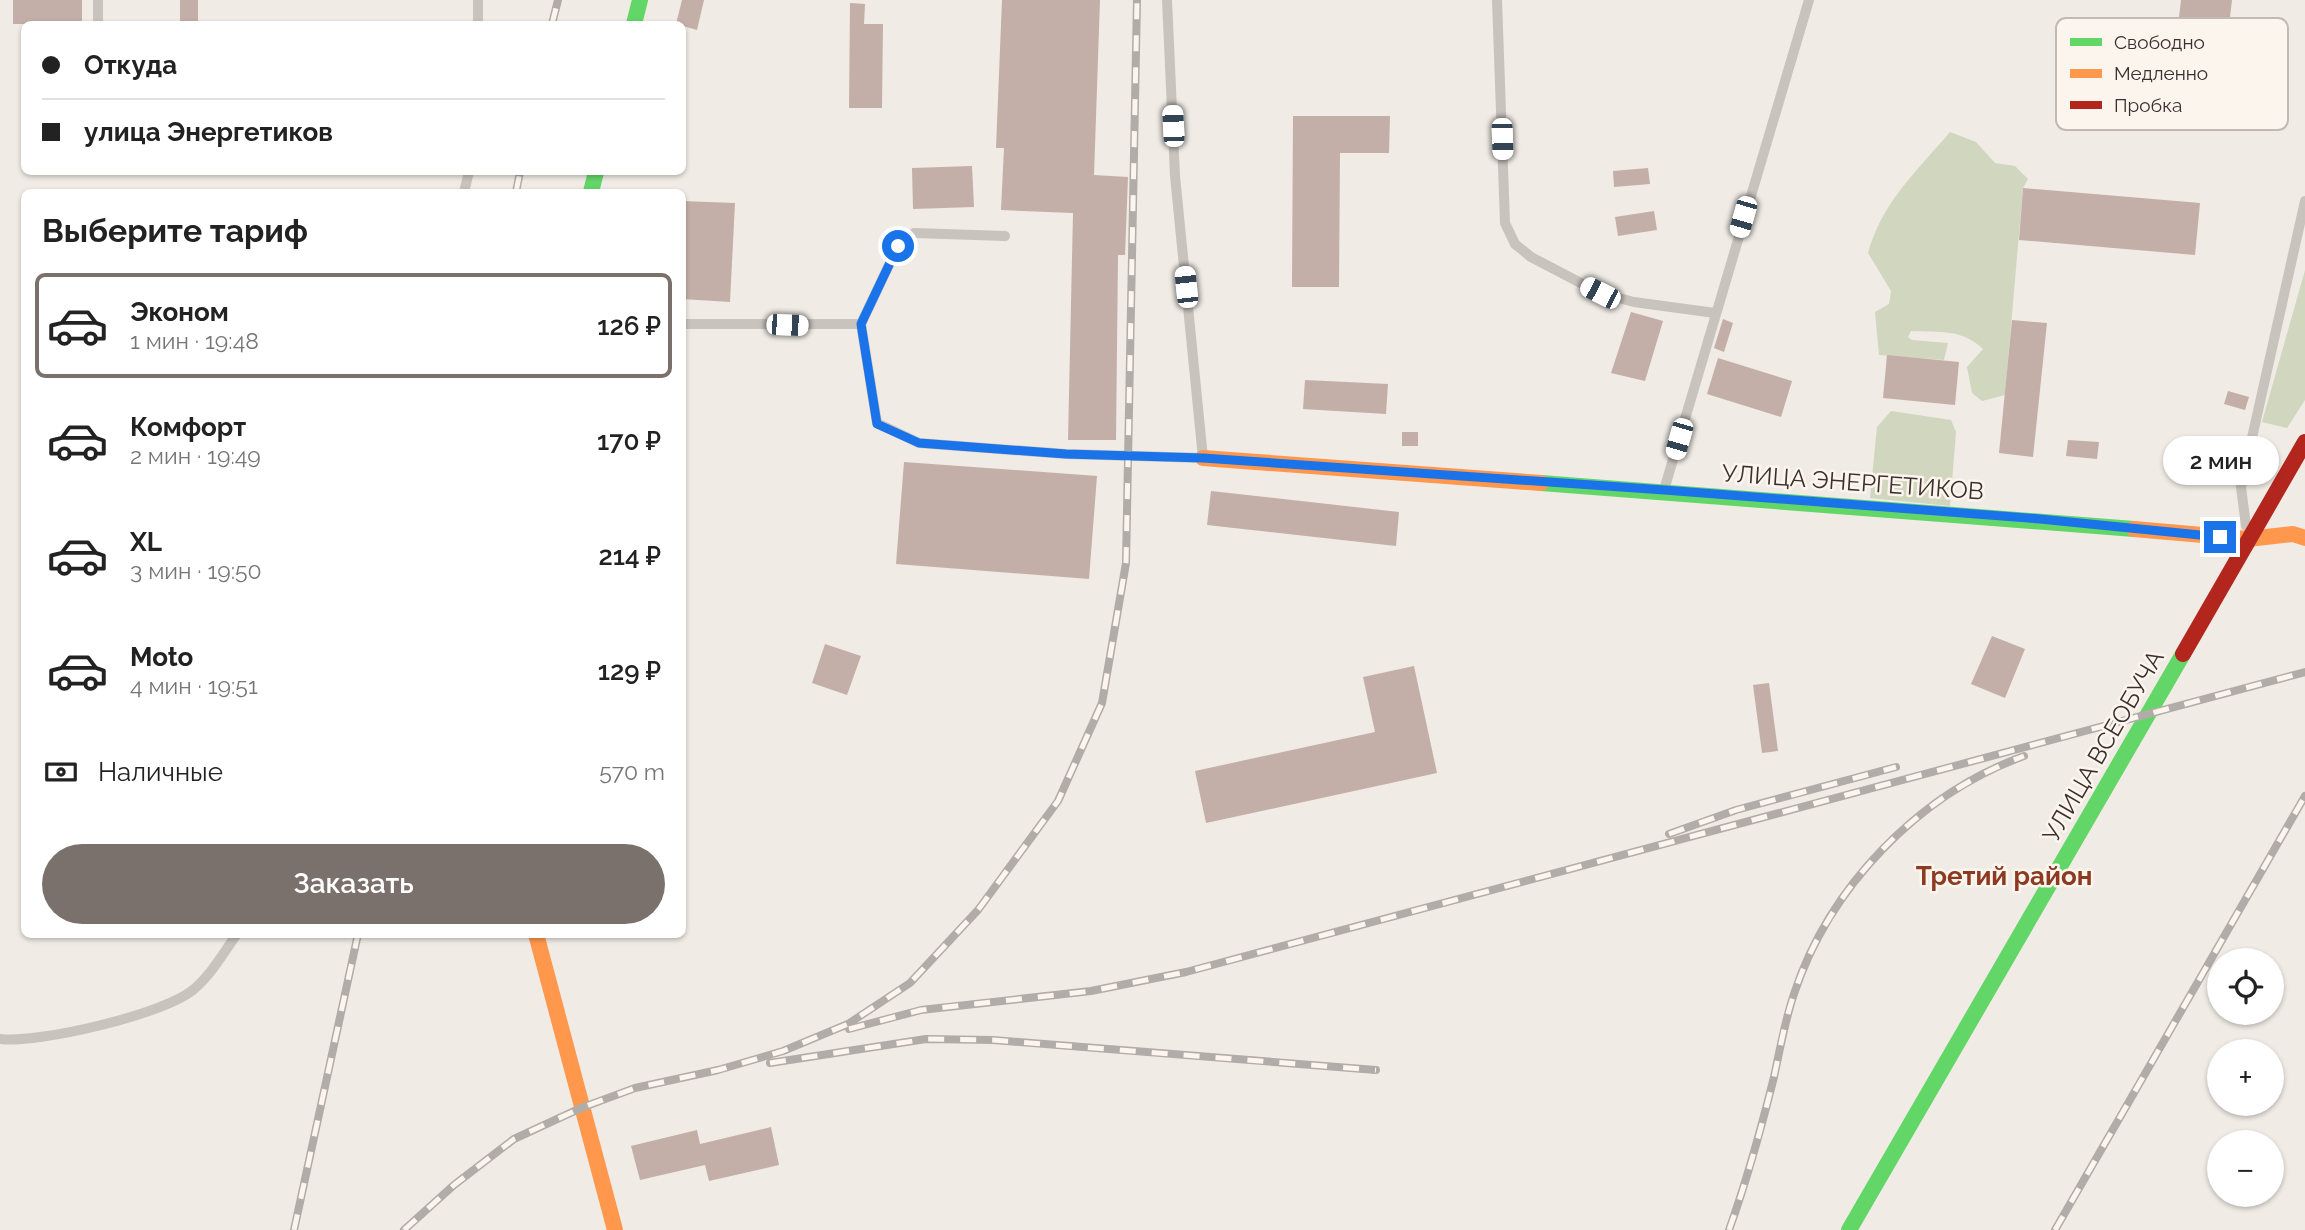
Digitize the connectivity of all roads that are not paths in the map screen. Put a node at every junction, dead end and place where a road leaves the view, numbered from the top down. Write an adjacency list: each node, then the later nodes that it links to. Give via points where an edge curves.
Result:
1 (98, 0): 7 (lane)
2 (478, 0): 8 (lane)
3 (640, 0): 9 (street)
4 (1167, 0): 16 (lane, via 1175,176)
5 (1497, 0): 12 (lane, via 1506,223 1515,244 1600,293)
6 (1809, 0): 12 (lane)
7 (98, 21)
8 (478, 21)
9 (635, 21)
10 (2305, 201): 19 (lane, via 2241,487)
11 (1005, 236): 14 (lane, via 914,233 898,246)
12 (1715, 313): 17 (lane)
13 (686, 324): 14 (lane)
14 (861, 324): 16 (lane, via 877,424 919,443)
15 (2305, 442): 19 (street, УЛИЦА ВСЕОБУЧА)
16 (1203, 458): 17 (street, УЛИЦА ЭНЕРГЕТИКОВ)
17 (1664, 490): 19 (street, УЛИЦА ЭНЕРГЕТИКОВ)
18 (2305, 538): 19 (street, via 2293,534)
19 (2248, 539): 24 (street, УЛИЦА ВСЕОБУЧА)
20 (234, 938): 22 (lane, via 193,990 131,1018 20,1042)
21 (537, 938): 23 (street)
22 (0, 1039)
23 (615, 1230)
24 (1849, 1230)

